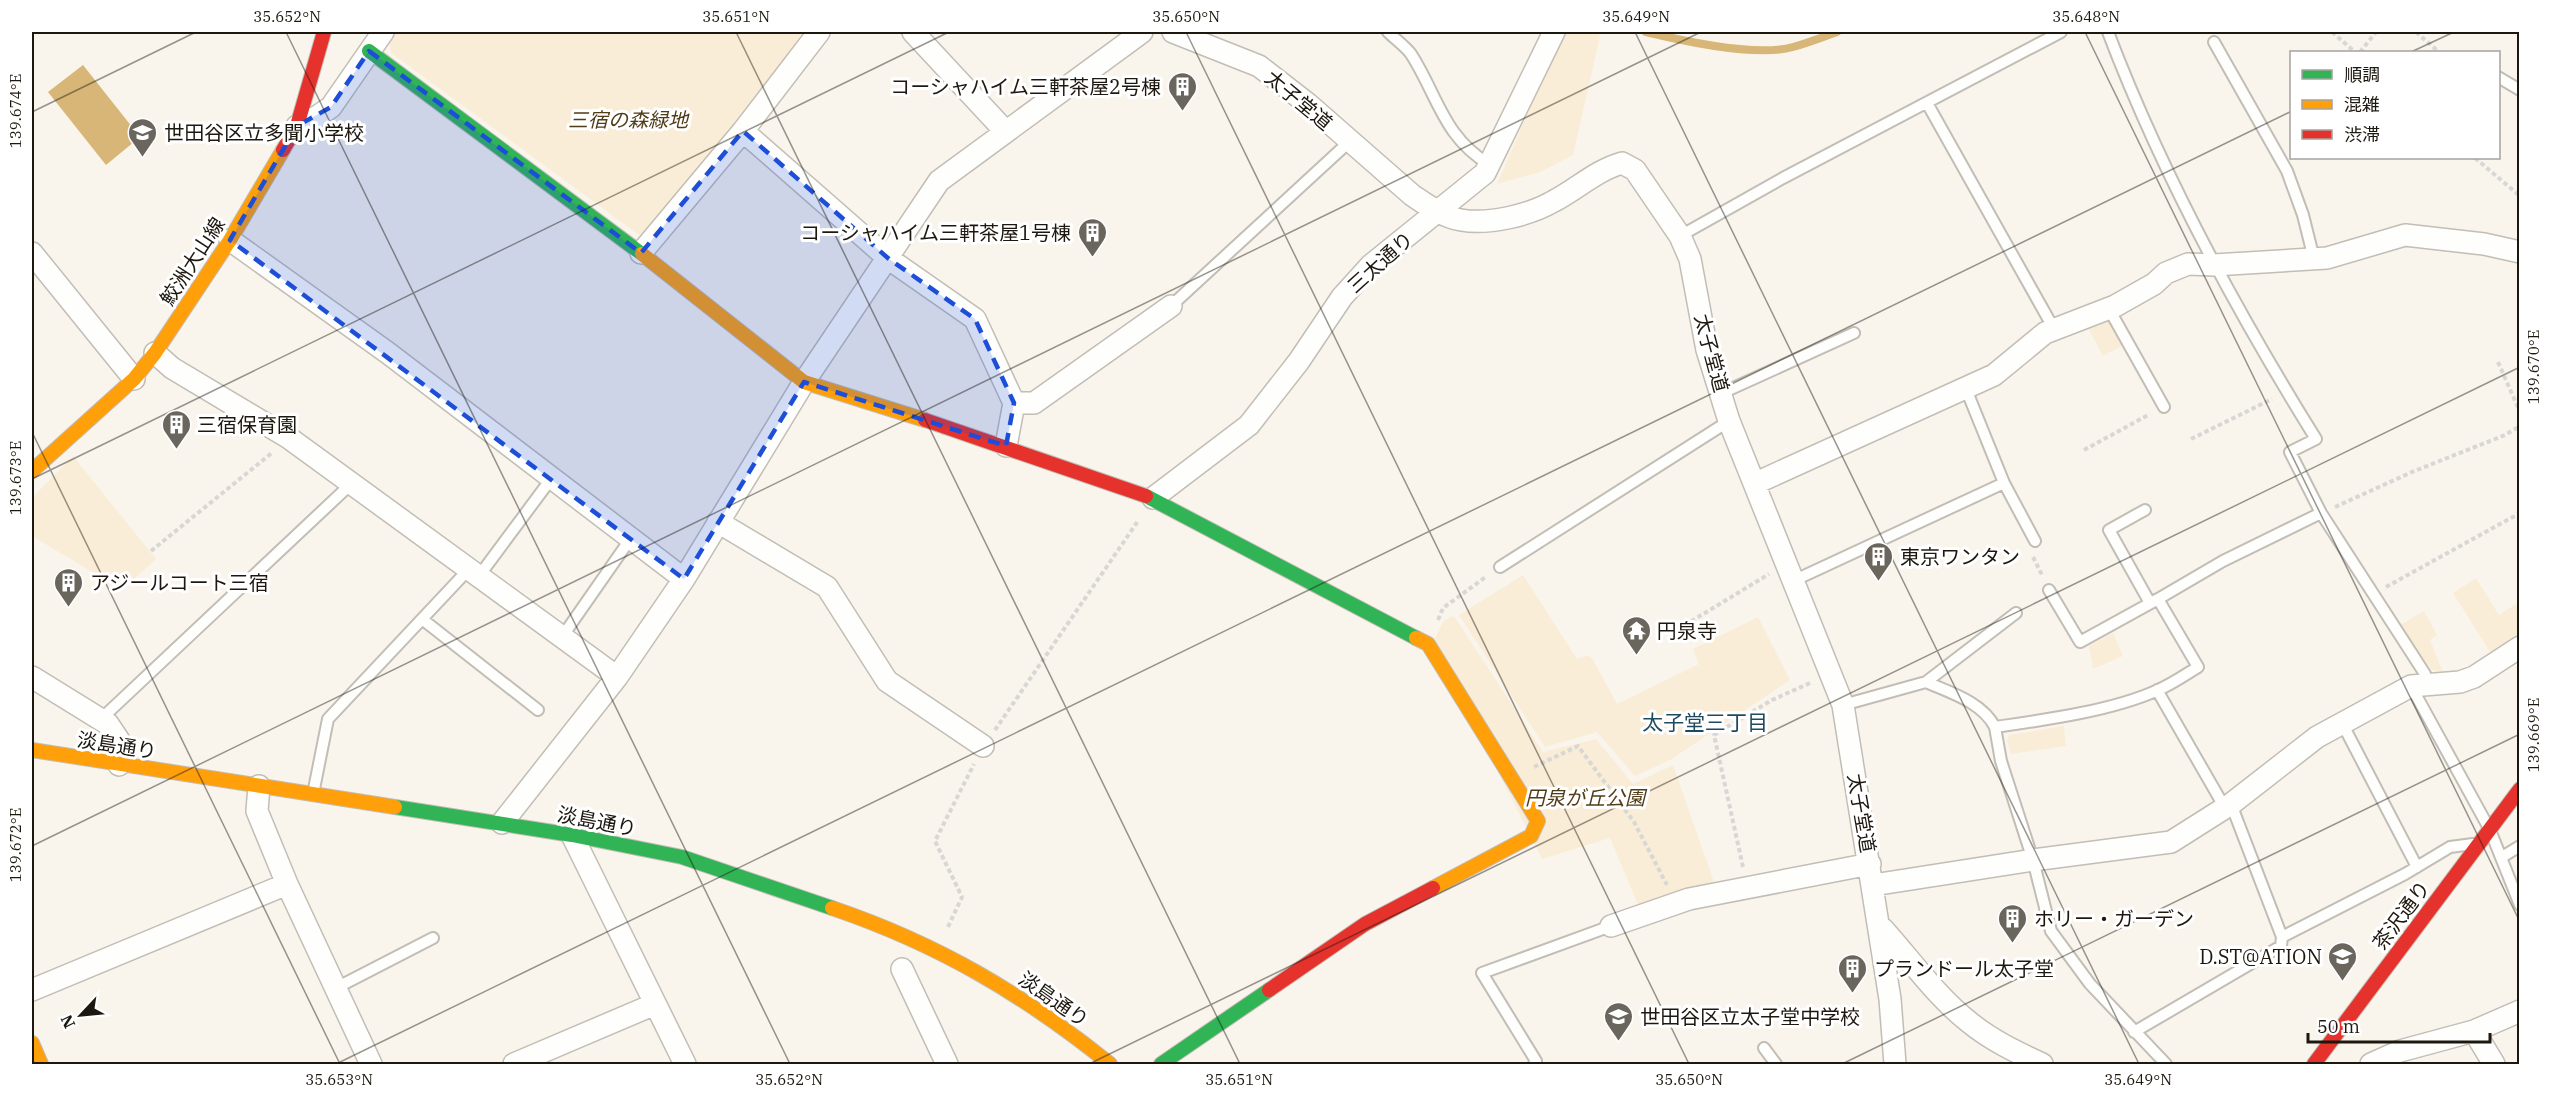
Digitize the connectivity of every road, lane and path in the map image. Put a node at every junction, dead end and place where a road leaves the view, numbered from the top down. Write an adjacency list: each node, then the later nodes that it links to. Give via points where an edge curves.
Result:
1 (324, 32): 22 (street, 鮫洲大山線)
2 (382, 32): 15 (street)
3 (819, 32): 23 (street)
4 (913, 32): 24 (street)
5 (1142, 32): 24 (street)
6 (1173, 32): 25 (street, 太子堂道, via 1259,66)
7 (1388, 32): 27 (lane, via 1410,53 1445,122 1462,144)
8 (1554, 32): 27 (street, 三太通り)
9 (2061, 32): 21 (lane)
10 (2108, 32): 37 (lane, via 2133,97)
11 (2332, 32): 16 (path)
12 (2376, 32): 17 (path)
13 (2416, 32): 18 (path)
14 (2214, 42): 36 (lane, via 2287,171)
15 (369, 51): 22 (street, via 331,107); 34 (street)
16 (2356, 51)
17 (2358, 51)
18 (2438, 51)
19 (2500, 78): 20 (lane)
20 (2520, 90)
21 (1928, 103): 30 (lane); 40 (lane)
22 (297, 126): 31 (street, 鮫洲大山線)
23 (743, 130): 34 (street); 35 (street)
24 (1006, 132): 35 (street, via 939,181)
25 (1349, 142): 29 (street, 太子堂道, via 1412,195); 38 (lane)
26 (2476, 159): 28 (path)
27 (1490, 165): 29 (street, 三太通り)
28 (2520, 196)
29 (1439, 212): 30 (street, 太子堂道, via 1461,220 1515,217 1554,202 1622,163 1635,170); 63 (street, 三太通り, via 1371,264 1341,297 1299,362 1249,425)
30 (1680, 236): 48 (street, 太子堂道, via 1690,258 1707,350)
31 (230, 240): 42 (street, 鮫洲大山線); 59 (street, via 388,353)
32 (2520, 252): 36 (street, via 2405,236)
33 (32, 253): 44 (street)
34 (641, 253): 45 (street)
35 (889, 259): 45 (street); 49 (street, via 975,318)
36 (2314, 259): 37 (street)
37 (2214, 265): 39 (street, via 2188,264 2166,273); 47 (lane)
38 (1171, 306): 49 (street, via 1034,403)
39 (2109, 309): 40 (street); 50 (lane)
40 (2054, 329): 46 (street, via 1994,375)
41 (1854, 333): 48 (lane)
42 (155, 353): 44 (street, 鮫洲大山線); 54 (street, via 172,368)
43 (2498, 362): 51 (path)
44 (134, 379): 58 (street, 鮫洲大山線)
45 (804, 382): 56 (street); 67 (street)
46 (1966, 389): 61 (street); 62 (lane)
47 (2286, 391): 55 (path); 65 (lane, via 2316,439 2290,452)
48 (1722, 393): 52 (street, 太子堂道)
49 (1014, 403): 56 (street)
50 (2164, 407): 57 (path)
51 (2520, 412)
52 (1729, 421): 61 (street, 太子堂道); 71 (lane)
53 (2520, 426): 65 (path)
54 (289, 438): 60 (street); 70 (path)
55 (2191, 439)
56 (1006, 446): 63 (street)
57 (2084, 450)
58 (32, 471)
59 (551, 479): 68 (street); 73 (lane)
60 (352, 483): 73 (street); 92 (lane)
61 (1756, 483): 72 (street, 太子堂道)
62 (2004, 483): 69 (lane); 72 (lane)
63 (1153, 498): 82 (street); 95 (path)
64 (2145, 510): 77 (lane, via 2109,530)
65 (2321, 513): 76 (lane); 77 (lane, via 2223,561)
66 (2520, 513): 76 (path)
67 (718, 522): 74 (street); 95 (street, via 827,587 887,681)
68 (631, 538): 74 (street); 81 (lane)
69 (2036, 541): 75 (path, via 2033,557)
70 (151, 551)
71 (1500, 567): 82 (path, via 1443,608)
72 (1791, 571): 80 (path); 84 (street, 太子堂道)
73 (474, 573): 79 (lane); 81 (street)
74 (684, 579): 86 (street)
75 (2049, 590): 77 (lane, via 2080,642)
76 (2373, 595): 88 (lane, via 2425,674)
77 (2154, 601): 89 (lane, via 2198,667)
78 (2016, 613): 87 (lane)
79 (422, 620): 91 (lane); 101 (lane, via 328,719)
80 (1672, 633)
81 (562, 637): 86 (street)
82 (1428, 644): 98 (street)
83 (2520, 647): 88 (street, via 2474,677 2460,682)
84 (1832, 674): 90 (street, 太子堂道); 114 (path, via 1772,700 1714,735)
85 (32, 677): 92 (street)
86 (617, 677): 103 (street)
87 (1926, 682): 90 (lane); 94 (lane, via 1988,714)
88 (2418, 684): 93 (street); 104 (lane)
89 (2157, 690): 94 (lane, via 2048,719); 102 (lane)
90 (1843, 705): 110 (street, 太子堂道)
91 (538, 710)
92 (101, 719): 97 (street, via 120,742)
93 (2342, 723): 102 (street, via 2317,737); 111 (lane)
94 (1995, 727): 109 (lane, via 2001,761)
95 (983, 746): 119 (path, via 934,841 962,897)
96 (32, 750): 97 (street, 淡島通り)
97 (119, 765): 99 (street, 淡島通り)
98 (1512, 778): 115 (path, via 1578,746 1634,822); 137 (street, via 1538,821 1531,836 1365,924)
99 (259, 786): 101 (street, 淡島通り); 112 (street, via 257,811)
100 (2520, 789): 104 (street, 茶沢通り)
101 (313, 795): 103 (street, 淡島通り)
102 (2228, 806): 109 (street, via 2171,842); 120 (lane)
103 (502, 824): 105 (street, 淡島通り)
104 (2490, 830): 106 (street, 茶沢通り); 108 (lane)
105 (572, 835): 125 (street); 136 (street, 淡島通り, via 682,857 885,926 1010,990)
106 (2480, 843): 111 (lane, via 2450,847); 143 (street, 茶沢通り)
107 (2520, 846): 108 (lane)
108 (2502, 857): 116 (lane)
109 (2033, 860): 113 (street); 128 (lane, via 2051,931 2090,984)
110 (1870, 864): 113 (street, 太子堂道); 114 (street)
111 (2417, 867): 120 (lane)
112 (287, 884): 123 (street); 124 (street)
113 (1873, 885): 118 (street, 太子堂道)
114 (1747, 888): 115 (street)
115 (1676, 903): 117 (street)
116 (2520, 905)
117 (1611, 926): 138 (lane, via 1482,973 1536,1061)
118 (1879, 930): 140 (street, 太子堂道); 141 (street, via 1884,930 1967,1021)
119 (945, 933)
120 (2282, 937): 128 (lane, via 2280,946)
121 (433, 938): 123 (lane)
122 (902, 969): 135 (street)
123 (336, 988): 133 (street)
124 (32, 990)
125 (654, 1004): 131 (street); 134 (street)
126 (2520, 1011): 127 (street)
127 (2474, 1031): 144 (street, via 2400,1051); 145 (street)
128 (2134, 1032): 142 (lane)
129 (32, 1043): 132 (street)
130 (1764, 1048): 139 (lane)
131 (527, 1062)
132 (41, 1065)
133 (371, 1065)
134 (685, 1065)
135 (947, 1065)
136 (1110, 1065)
137 (1161, 1065)
138 (1534, 1065)
139 (1776, 1065)
140 (1895, 1065)
141 (2042, 1065)
142 (2166, 1065)
143 (2314, 1065)
144 (2371, 1065)
145 (2494, 1065)

